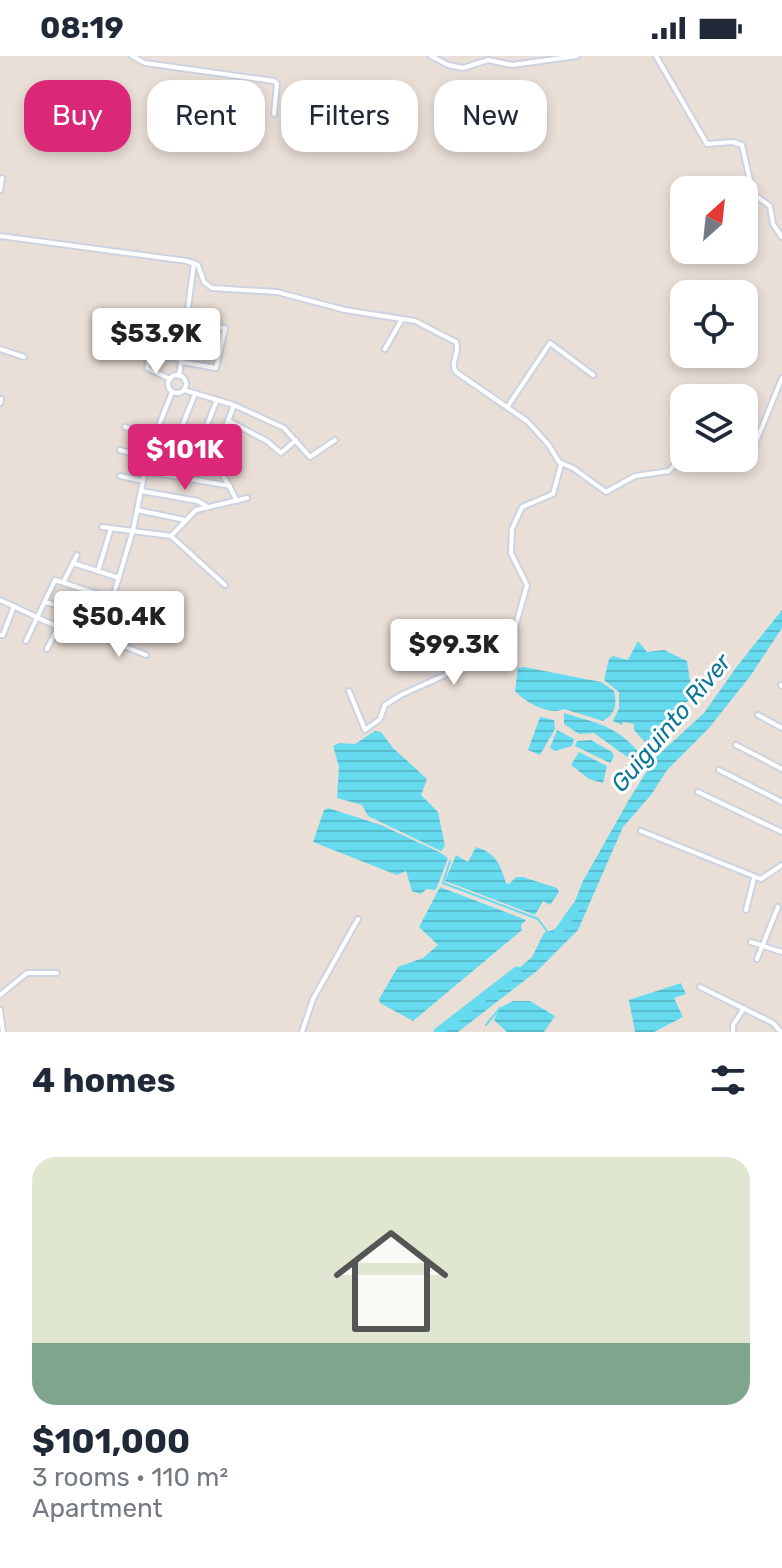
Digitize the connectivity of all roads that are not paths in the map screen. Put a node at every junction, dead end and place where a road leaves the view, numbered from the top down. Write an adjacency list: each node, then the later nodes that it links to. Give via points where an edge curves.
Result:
1 (132, 56): 5 (street, via 145,63 274,81)
2 (431, 56): 3 (street, via 463,68 488,60 512,65)
3 (577, 56)
4 (656, 56): 9 (street, via 707,144 742,145 753,194 770,206)
5 (274, 114)
6 (2, 178): 7 (street)
7 (0, 190)
8 (0, 236): 10 (street)
9 (782, 237)
10 (194, 263): 11 (street, via 212,288 277,292); 12 (street)
11 (402, 319): 16 (street); 29 (street, via 456,342 454,370)
12 (187, 323): 13 (street); 14 (street, via 225,328)
13 (184, 341): 14 (street); 17 (street, via 153,336); 19 (street)
14 (221, 345): 19 (street, via 216,368)
15 (0, 349): 18 (street)
16 (385, 349)
17 (149, 354): 19 (street); 23 (street, via 147,368)
18 (24, 357)
19 (182, 360): 21 (street)
20 (593, 375): 29 (street, via 550,343)
21 (179, 376): 23 (street); 24 (street, via 186,383)
22 (782, 378): 33 (street)
23 (170, 379): 25 (street)
24 (184, 390): 25 (street); 26 (street)
25 (172, 392): 32 (street)
26 (195, 394): 27 (street); 38 (street)
27 (217, 400): 28 (street); 40 (street)
28 (234, 405): 30 (street); 34 (street, via 284,428)
29 (508, 406): 41 (street, via 539,434)
30 (228, 421): 34 (street, via 281,453); 39 (street)
31 (125, 427): 32 (street)
32 (154, 436): 37 (street)
33 (758, 437)
34 (296, 440): 35 (street, via 310,457)
35 (335, 440)
36 (120, 450): 37 (street)
37 (149, 455): 38 (street); 43 (street)
38 (170, 456): 40 (street)
39 (214, 458): 40 (street, via 212,463); 46 (street)
40 (193, 460)
41 (559, 462): 42 (street, via 606,492 635,476); 76 (street, via 553,494 522,507 512,529 511,553 527,585 514,655 487,656 401,695 365,730)
42 (670, 470)
43 (145, 471): 45 (street); 46 (street)
44 (120, 476): 45 (street)
45 (143, 481): 47 (street)
46 (230, 486): 49 (street)
47 (141, 491): 50 (street); 51 (street)
48 (247, 498): 49 (street)
49 (237, 501): 50 (street)
50 (206, 506): 52 (street)
51 (137, 510): 52 (street); 55 (street)
52 (185, 520): 56 (street)
53 (102, 527): 54 (street)
54 (111, 528): 55 (street); 59 (street)
55 (133, 530): 56 (street); 60 (street)
56 (171, 536): 62 (street)
57 (77, 555): 58 (street)
58 (73, 563): 59 (street); 61 (street)
59 (98, 571): 60 (street)
60 (119, 578): 63 (street)
61 (63, 582): 63 (street); 65 (street, via 55,580)
62 (225, 585)
63 (113, 599): 68 (street)
64 (0, 600): 66 (street)
65 (45, 602): 67 (street); 68 (street)
66 (14, 606): 67 (street); 71 (street)
67 (38, 616): 69 (street); 73 (street)
68 (108, 617): 70 (street); 72 (street)
69 (58, 627): 72 (street); 74 (street)
70 (149, 629)
71 (0, 635)
72 (101, 637): 75 (street)
73 (26, 641)
74 (47, 649)
75 (146, 655)
76 (349, 691)
77 (758, 715): 78 (street)
78 (782, 728)
79 (736, 745): 80 (street)
80 (782, 769)
81 (719, 770): 83 (street)
82 (698, 792): 85 (street)
83 (782, 802)
84 (641, 831): 87 (street)
85 (782, 832)
86 (782, 865): 87 (street)
87 (754, 878): 89 (street)
88 (778, 907): 91 (street)
89 (746, 910)
90 (358, 919): 103 (street, via 313,999)
91 (774, 920): 92 (street); 94 (street)
92 (782, 922)
93 (751, 942): 94 (street)
94 (763, 947): 95 (street); 96 (street)
95 (782, 952)
96 (757, 959)
97 (57, 973): 99 (street, via 27,973)
98 (700, 987): 100 (street)
99 (0, 995)
100 (744, 1008): 104 (street); 105 (street)
101 (0, 1010): 102 (street)
102 (3, 1032)
103 (302, 1032)
104 (733, 1032)
105 (781, 1032)

